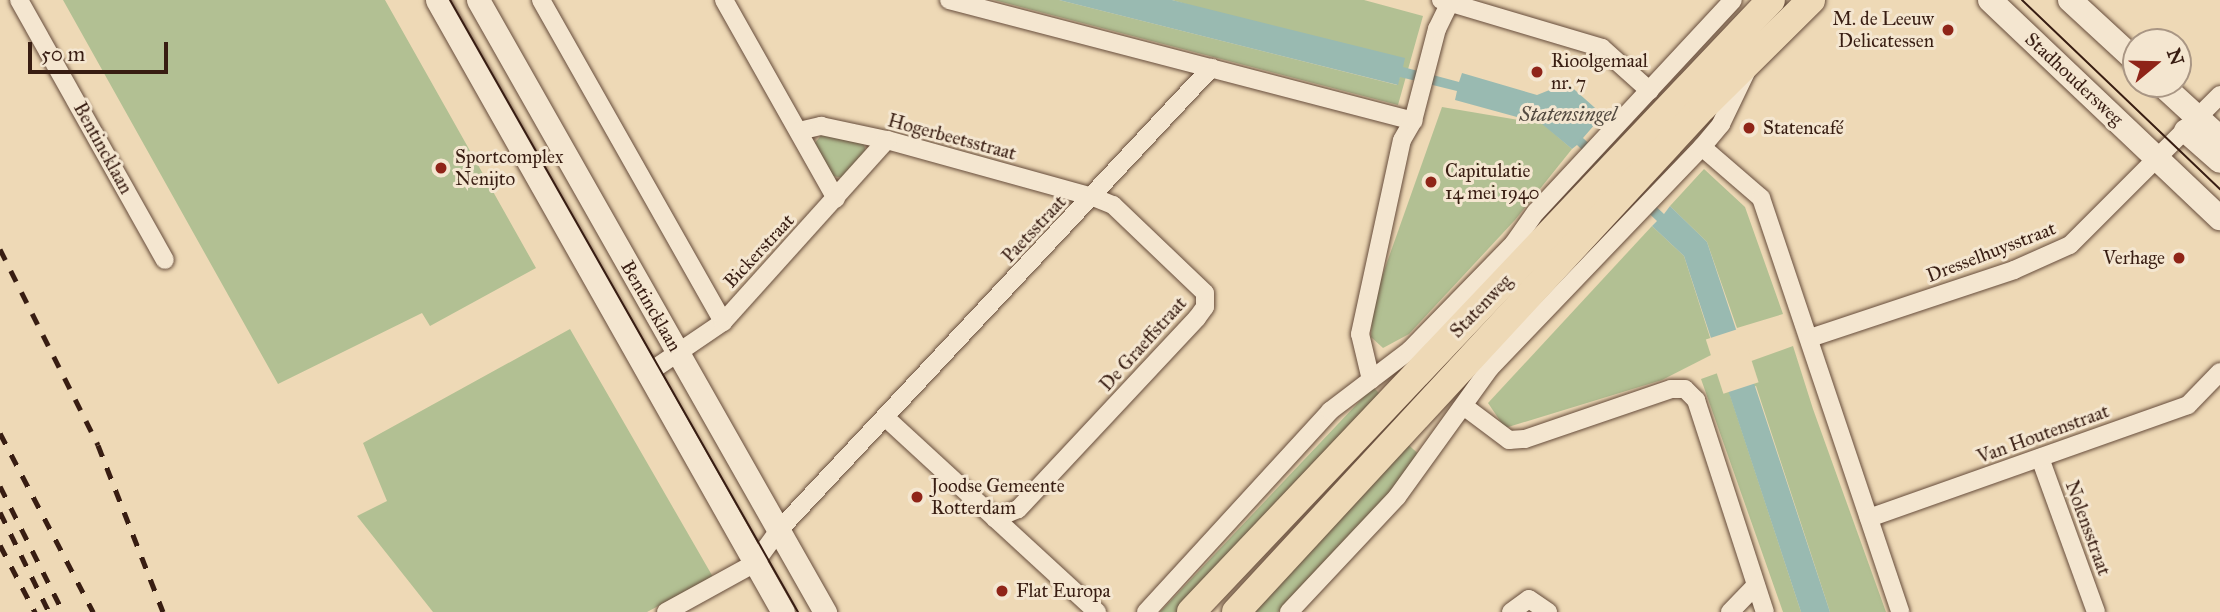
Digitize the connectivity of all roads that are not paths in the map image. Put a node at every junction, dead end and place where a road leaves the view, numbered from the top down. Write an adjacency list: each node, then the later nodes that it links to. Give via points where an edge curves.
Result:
1 (19, 0): 31 (street, Bentincklaan)
2 (437, 0): 36 (street, Bentincklaan)
3 (478, 0): 34 (street, Bentincklaan)
4 (541, 0): 32 (street)
5 (724, 0): 21 (street)
6 (949, 0): 14 (street)
7 (1733, 0): 16 (street, Statenweg)
8 (1771, 0): 27 (main road, Statenweg)
9 (1811, 0): 15 (main road, Statenweg)
10 (1990, 0): 25 (main road, Stadhoudersweg)
11 (2070, 0): 13 (main road)
12 (1447, 1): 16 (street, via 1602,48); 19 (street)
13 (2122, 48)
14 (1211, 68): 19 (street); 28 (street, Paetsstraat)
15 (1747, 68): 24 (street, Statenweg, via 1721,124); 27 (main road, Statenweg)
16 (1650, 91): 27 (street, Statenweg)
17 (2220, 95): 20 (street)
18 (2172, 98): 20 (main road)
19 (1413, 121): 37 (street, via 1402,140 1360,334)
20 (2192, 124): 22 (main road); 25 (street); 26 (main road)
21 (799, 131): 23 (street, Hogerbeetsstraat, via 821,127); 29 (street)
22 (2220, 138)
23 (887, 140): 28 (street, Hogerbeetsstraat); 29 (street, Bickerstraat)
24 (1702, 147): 27 (street, Statenweg); 33 (street, via 1761,198)
25 (2159, 159): 30 (main road, Stadhoudersweg); 33 (street, Dresselhuysstraat, via 2070,245 2014,270)
26 (2220, 161)
27 (1620, 179): 37 (street, Statenweg); 38 (street, Statenweg); 51 (main road, Statenweg); 52 (main road, Statenweg)
28 (1093, 197): 39 (street, Paetsstraat); 42 (street, De Graeffstraat, via 1113,205 1196,282 1205,293 1205,307 1018,509)
29 (836, 199): 32 (street, Bickerstraat)
30 (2220, 218)
31 (165, 260)
32 (723, 322): 34 (street, Bickerstraat)
33 (1810, 338): 41 (street)
34 (679, 355): 36 (street, Bickerstraat); 43 (street, Bentincklaan)
35 (2220, 372): 40 (street, Van Houtenstraat, via 2188,405)
36 (648, 373): 44 (street, Bentincklaan)
37 (1371, 380): 50 (street, Statenweg, via 1330,411)
38 (1465, 407): 45 (street, via 1509,440 1525,439 1671,389 1685,389 1696,400); 53 (street, Statenweg, via 1397,497)
39 (886, 418): 42 (street); 43 (street, Paetsstraat)
40 (2040, 458): 41 (street, Van Houtenstraat); 59 (street, Nolensstraat)
41 (1869, 518): 58 (street)
42 (995, 519): 49 (street)
43 (779, 530): 44 (street, Paetsstraat); 48 (street, Bentincklaan)
44 (755, 563): 46 (street); 47 (street, Bentincklaan)
45 (1756, 585): 56 (street); 57 (street)
46 (666, 612)
47 (783, 612)
48 (825, 612)
49 (1097, 612)
50 (1146, 612)
51 (1191, 612)
52 (1236, 612)
53 (1289, 612)
54 (1511, 612): 55 (street, via 1529,599)
55 (1548, 612)
56 (1730, 612)
57 (1766, 612)
58 (1900, 612)
59 (2096, 612)

